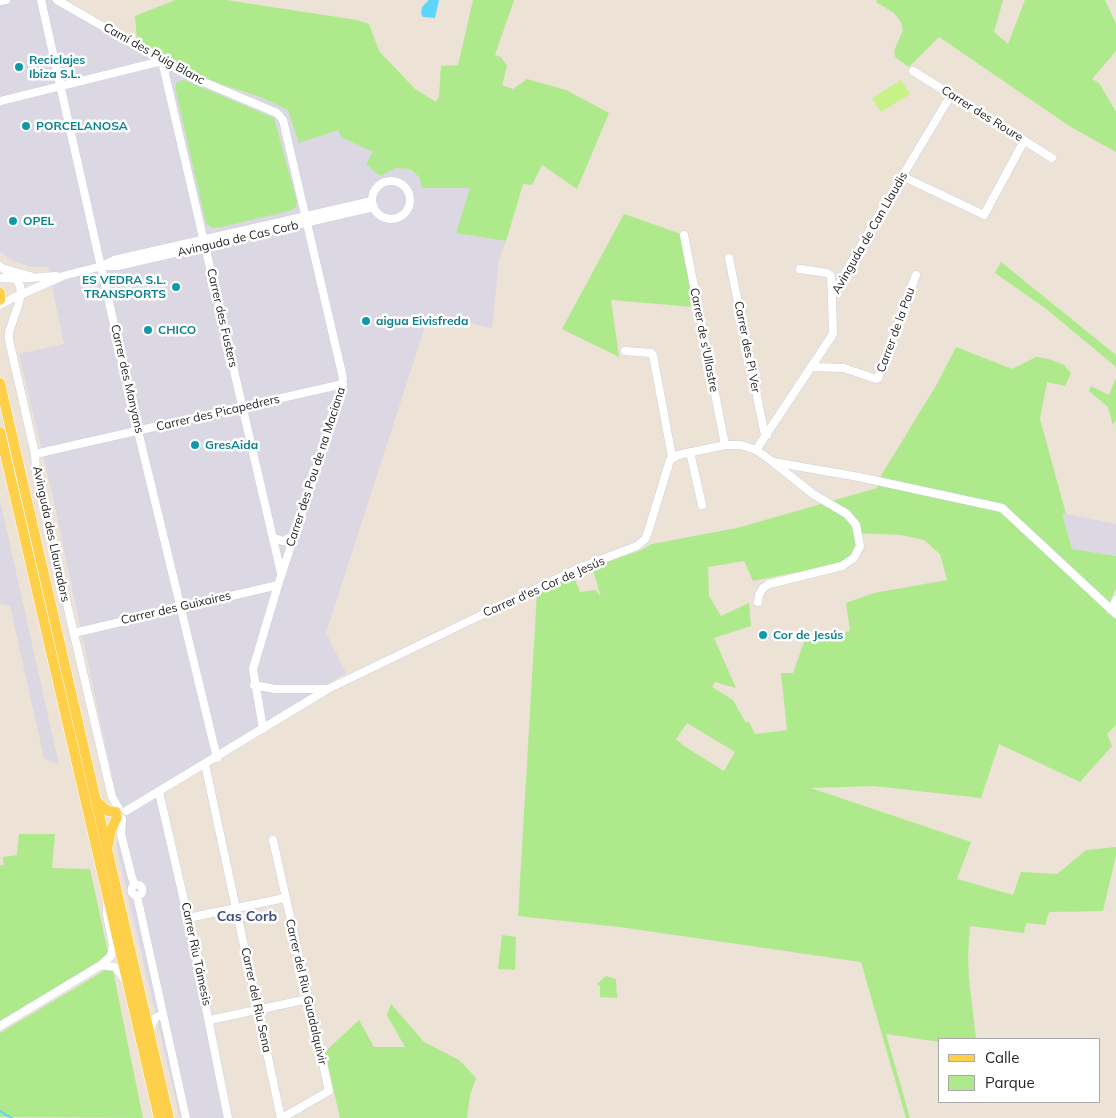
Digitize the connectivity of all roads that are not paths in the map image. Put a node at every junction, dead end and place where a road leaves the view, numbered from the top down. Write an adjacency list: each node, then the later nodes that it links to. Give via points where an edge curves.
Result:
1 (6, 0): 4 (street)
2 (41, 0): 7 (street, Carrer des Manyans)
3 (57, 0): 5 (street, Camí des Puig Blanc)
4 (0, 1)
5 (162, 62): 7 (street); 10 (street, Camí des Puig Blanc); 17 (street, Carrer des Fusters)
6 (913, 71): 8 (street, Carrer des Roure)
7 (60, 87): 9 (street); 20 (street, Carrer des Manyans)
8 (951, 94): 11 (street, Carrer des Roure); 13 (street, Avinguda de Can Llaudis)
9 (0, 100)
10 (280, 116): 15 (street, Carrer des Pou de na Maciana)
11 (1024, 140): 12 (street, Carrer des Roure); 13 (street, via 984,215)
12 (1052, 158)
13 (902, 176): 29 (street, Avinguda de Can Llaudis)
14 (373, 204): 14 (street, via 381,216 398,217 407,209 410,198 399,183 386,182 376,188); 15 (street, Avinguda de Cas Corb)
15 (305, 220): 17 (street, Avinguda de Cas Corb); 35 (street, Carrer des Pou de na Maciana)
16 (684, 235): 40 (street, Carrer de s'Ullastre)
17 (205, 243): 20 (street, Avinguda de Cas Corb, via 116,266); 36 (street, Carrer des Fusters)
18 (729, 258): 39 (street, Carrer des Pi Ver)
19 (0, 266): 25 (street); 26 (street)
20 (102, 266): 23 (street, Avinguda de Cas Corb); 37 (street, Carrer des Manyans)
21 (800, 269): 29 (street, via 831,276)
22 (916, 275): 33 (street, Carrer de la Pau, via 878,378 844,368)
23 (64, 276): 25 (street); 28 (street)
24 (0, 278): 26 (street)
25 (40, 278): 26 (street)
26 (16, 279): 28 (street)
27 (0, 293): 30 (main road)
28 (21, 294): 31 (street); 43 (street, Avinguda des Llauradors, via 8,340)
29 (832, 296): 33 (street, Avinguda de Can Llaudis, via 833,334)
30 (0, 300)
31 (0, 305)
32 (625, 351): 44 (street, via 653,355)
33 (812, 367): 39 (street, Avinguda de Can Llaudis)
34 (0, 384): 47 (main road)
35 (343, 384): 36 (street, Carrer des Picapedrers); 49 (street, Carrer des Pou de na Maciana)
36 (243, 408): 37 (street, Carrer des Picapedrers); 50 (street, Carrer des Fusters)
37 (138, 431): 43 (street, Carrer des Picapedrers); 55 (street, Carrer des Manyans)
38 (0, 432): 68 (main road)
39 (767, 435): 41 (street, Avinguda de Can Llaudis)
40 (725, 445): 41 (street); 42 (street)
41 (756, 450): 45 (street)
42 (690, 452): 44 (street); 48 (street)
43 (35, 454): 46 (street, Avinguda des Llauradors)
44 (672, 457): 59 (street, Carrer d'es Cor de Jesús, via 648,532 638,546 579,568)
45 (773, 462): 54 (street, via 813,494 847,514 856,525 860,546 854,558 842,566 769,584 763,588); 56 (street, via 1002,508)
46 (36, 471): 47 (street); 57 (street, Avinguda des Llauradors)
47 (21, 475): 64 (main road)
48 (702, 506)
49 (294, 536): 50 (street, via 284,540); 51 (street, Carrer des Pou de na Maciana)
50 (274, 538): 51 (street, Carrer des Fusters)
51 (282, 575): 52 (street, Carrer des Pou de na Maciana)
52 (278, 585): 55 (street, Carrer des Guixaires); 58 (street, Carrer des Pou de na Maciana, via 252,669)
53 (1116, 600): 56 (street)
54 (758, 602)
55 (181, 607): 57 (street, Carrer des Guixaires); 61 (street, Carrer des Manyans)
56 (1114, 612)
57 (74, 633): 65 (street, Avinguda des Llauradors, via 112,797)
58 (254, 685): 59 (street, via 275,689); 60 (street, Carrer des Pou de na Maciana)
59 (328, 689): 60 (street, Carrer d'es Cor de Jesús)
60 (263, 729): 61 (street, Carrer d'es Cor de Jesús)
61 (217, 758): 62 (street, Carrer d'es Cor de Jesús)
62 (206, 764): 63 (street, Carrer d'es Cor de Jesús); 70 (street, Carrer del Riu Sena)
63 (158, 792): 65 (street); 71 (street, Carrer Riu Támesis)
64 (96, 801): 65 (main road, via 108,811); 67 (main road)
65 (120, 814): 67 (main road, via 111,830); 76 (street, Avinguda des Llauradors, via 121,834 135,885 132,892 137,896)
66 (273, 840): 69 (street, Carrer del Riu Guadalquivir)
67 (107, 848): 79 (main road)
68 (106, 893): 72 (street, via 113,946 111,956); 73 (main road)
69 (285, 898): 70 (street); 74 (street, Carrer del Riu Guadalquivir)
70 (236, 908): 71 (street); 75 (street, Carrer del Riu Sena)
71 (188, 918): 77 (street, Carrer Riu Támesis)
72 (101, 965): 73 (street, via 115,967); 78 (street)
73 (127, 984): 80 (main road)
74 (308, 999): 75 (street); 84 (street, Carrer del Riu Guadalquivir, via 329,1091)
75 (259, 1010): 77 (street); 84 (street, Carrer del Riu Sena)
76 (163, 1014): 79 (street, via 155,1018); 82 (street)
77 (210, 1020): 83 (street, Carrer Riu Támesis)
78 (0, 1026)
79 (150, 1032): 81 (main road)
80 (159, 1118)
81 (170, 1118)
82 (186, 1118)
83 (228, 1118)
84 (282, 1118)

